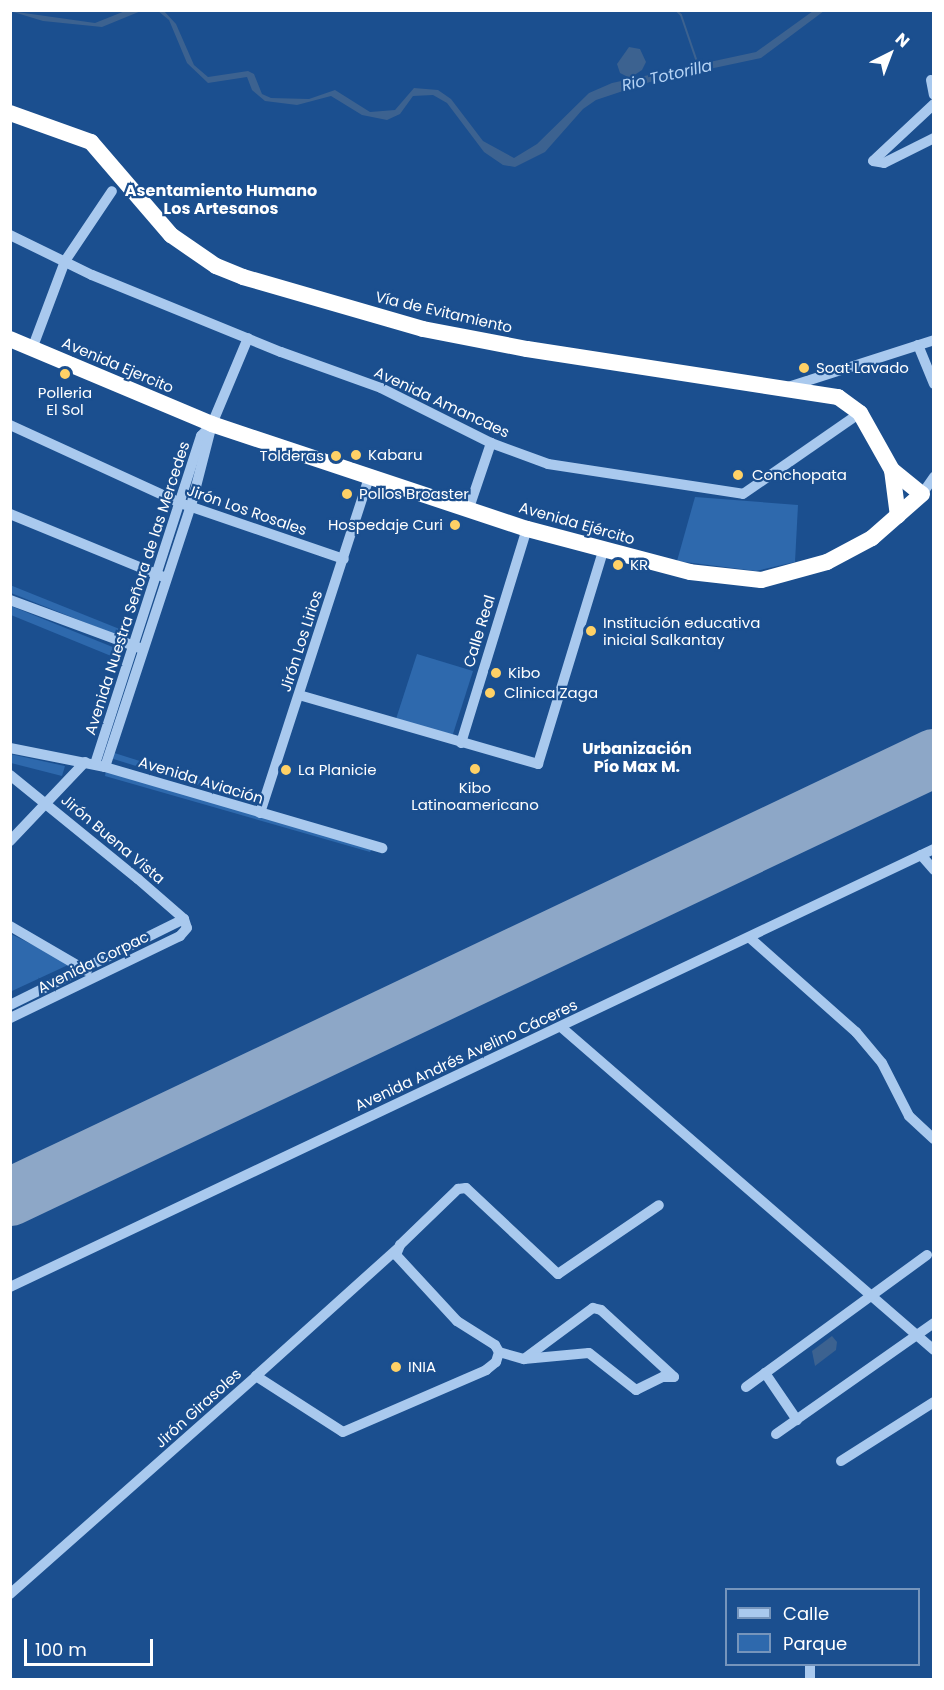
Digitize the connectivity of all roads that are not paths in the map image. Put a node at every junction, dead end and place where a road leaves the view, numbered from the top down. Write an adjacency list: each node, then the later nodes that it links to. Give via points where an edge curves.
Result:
1 (931, 80): 2 (street)
2 (933, 95)
3 (933, 104): 5 (street, via 874,163 885,163)
4 (10, 113): 15 (highway, Vía de Evitamiento, via 91,142 171,235 216,266 243,277 423,329 527,349)
5 (933, 138)
6 (112, 191): 8 (street)
7 (10, 235): 8 (street, Avenida Amancaes)
8 (65, 261): 9 (street, Avenida Amancaes); 13 (street)
9 (248, 338): 17 (street, Avenida Nuestra Señora de las Mercedes); 19 (street, Avenida Amancaes, via 408,400)
10 (10, 339): 13 (highway, Avenida Ejercito)
11 (933, 340): 12 (street)
12 (918, 345): 14 (street); 15 (street)
13 (32, 349): 17 (highway, Avenida Ejercito)
14 (933, 384)
15 (788, 387): 16 (highway, Vía de Evitamiento, via 838,397)
16 (860, 413): 19 (street, Avenida Amancaes, via 743,494 605,476 548,464); 20 (highway, Vía de Evitamiento)
17 (212, 424): 22 (highway, Avenida Ejército); 24 (street, Avenida Nuestra Señora de las Mercedes, via 201,436)
18 (10, 425): 24 (street, Jirón Los Rosales)
19 (491, 443): 25 (street)
20 (892, 470): 23 (highway, Vía de Evitamiento); 27 (highway, Vía de Evitamiento)
21 (933, 477): 23 (street, Avenida Ejército)
22 (369, 478): 25 (highway, Avenida Ejército); 30 (street, Jirón Los Lirios)
23 (928, 491): 27 (highway, Avenida Ejército)
24 (185, 505): 30 (street, Jirón Los Rosales); 31 (street, Avenida Nuestra Señora de las Mercedes)
25 (469, 508): 28 (highway, Avenida Ejército)
26 (10, 514): 31 (street)
27 (898, 516): 29 (highway, Avenida Ejército, via 872,538 827,562 761,580 690,572)
28 (526, 529): 29 (highway, Avenida Ejército); 35 (street, Calle Real)
29 (603, 551): 35 (street, via 538,764)
30 (344, 559): 34 (street, Jirón Los Lirios)
31 (163, 577): 33 (street, Avenida Nuestra Señora de las Mercedes)
32 (10, 600): 33 (street)
33 (139, 647): 37 (street, Avenida Nuestra Señora de las Mercedes)
34 (299, 695): 35 (street); 40 (street, Jirón Los Lirios)
35 (461, 743)
36 (10, 748): 37 (street, Avenida Aviación)
37 (95, 764): 39 (street); 40 (street, Avenida Aviación)
38 (10, 775): 39 (street, Jirón Buena Vista)
39 (47, 803): 41 (street); 46 (street, Jirón Buena Vista)
40 (260, 813): 42 (street, Avenida Aviación)
41 (10, 841)
42 (382, 848)
43 (933, 849): 44 (street, Avenida Andrés Avelino Cáceres)
44 (921, 855): 45 (street); 48 (street, Avenida Andrés Avelino Cáceres)
45 (933, 870)
46 (185, 925): 49 (street, Avenida Corpac); 50 (street, Avenida Corpac)
47 (10, 926): 49 (street)
48 (750, 938): 52 (street, Avenida Andrés Avelino Cáceres); 53 (street, via 856,1032 882,1063 909,1116)
49 (85, 967): 50 (street); 51 (street, Avenida Corpac)
50 (91, 979): 51 (street, Avenida Corpac)
51 (13, 1007)
52 (561, 1027): 57 (street, Avenida Andrés Avelino Cáceres); 58 (street)
53 (933, 1139)
54 (659, 1205): 55 (street, via 562,1274 552,1272 466,1188 458,1189)
55 (396, 1250): 62 (street, via 396,1255 457,1321 488,1338); 65 (street)
56 (927, 1255): 58 (street)
57 (10, 1287)
58 (870, 1294): 60 (street); 64 (street)
59 (933, 1323): 60 (street)
60 (916, 1336): 61 (street); 68 (street)
61 (933, 1350)
62 (499, 1352): 63 (street); 65 (street, Jirón Girasoles, via 496,1362 486,1370 343,1432)
63 (524, 1359): 63 (street, via 589,1353 636,1390 663,1377 674,1377 602,1310 594,1308)
64 (765, 1373): 66 (street); 68 (street)
65 (256, 1376): 71 (street, Jirón Girasoles)
66 (746, 1387)
67 (933, 1402): 70 (street)
68 (797, 1420): 69 (street)
69 (776, 1434)
70 (841, 1461)
71 (10, 1594)

